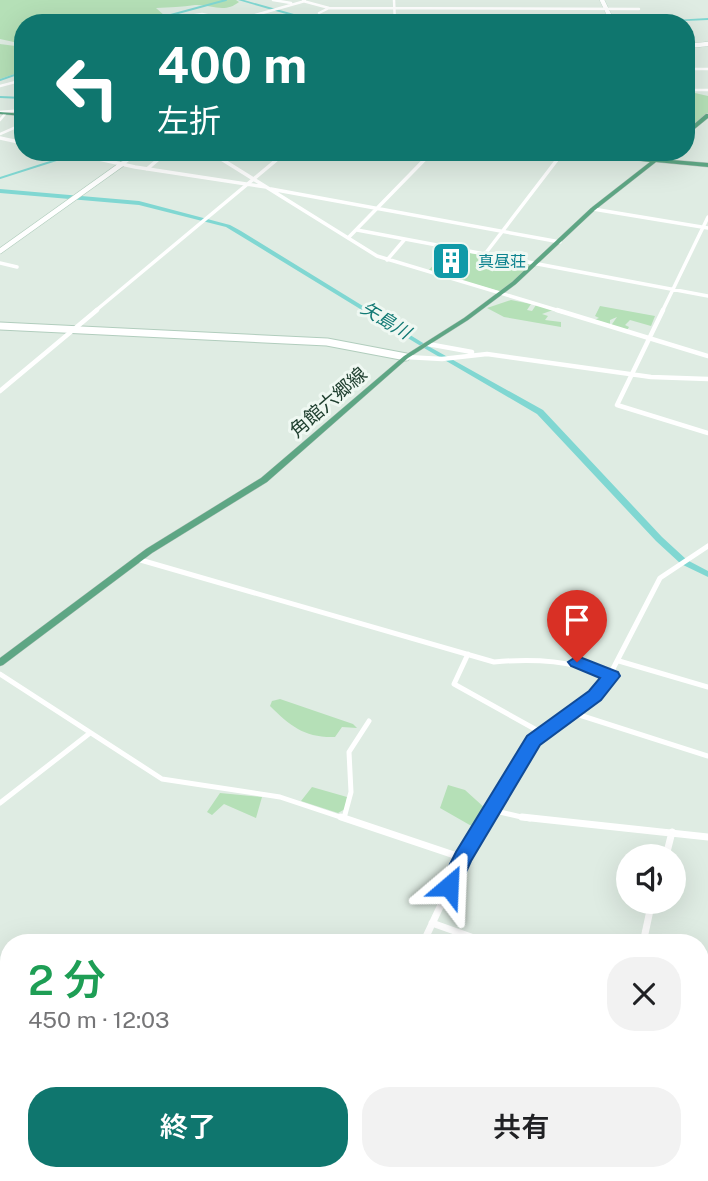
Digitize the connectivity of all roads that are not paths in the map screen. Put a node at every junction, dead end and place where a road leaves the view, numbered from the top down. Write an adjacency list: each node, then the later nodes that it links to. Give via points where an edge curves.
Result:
1 (273, 0): 5 (street)
2 (394, 0): 7 (street)
3 (602, 0): 8 (street)
4 (305, 1): 5 (street); 6 (street)
5 (295, 4): 13 (street)
6 (329, 8): 7 (street); 10 (street)
7 (394, 8): 8 (street); 14 (street)
8 (606, 9): 9 (street); 15 (street)
9 (639, 9)
10 (318, 13)
11 (188, 14): 12 (street)
12 (217, 14)
13 (258, 14)
14 (394, 14)
15 (608, 14)
16 (2, 113): 17 (street)
17 (0, 120)
18 (109, 161): 26 (street)
19 (126, 161): 26 (street)
20 (156, 161): 28 (street)
21 (225, 161): 29 (street)
22 (275, 161): 29 (street)
23 (423, 161): 32 (street)
24 (555, 161): 37 (street)
25 (654, 161): 27 (main road); 33 (main road, 角館六郷線)
26 (122, 164): 28 (street); 41 (street)
27 (708, 165)
28 (147, 169): 30 (street)
29 (254, 179): 30 (street); 31 (street)
30 (246, 185): 31 (street); 51 (street)
31 (267, 188): 32 (street); 38 (street)
32 (377, 208): 36 (street); 37 (street)
33 (593, 209): 35 (street); 40 (main road, 角館六郷線)
34 (708, 217): 35 (street)
35 (705, 228): 47 (street)
36 (356, 230): 38 (street); 39 (street)
37 (503, 231): 40 (street); 42 (street)
38 (348, 238): 43 (street)
39 (405, 239): 42 (street); 43 (street)
40 (560, 242): 45 (main road, 角館六郷線)
41 (0, 251)
42 (485, 254): 45 (street)
43 (387, 260): 48 (street)
44 (0, 263): 46 (street)
45 (536, 264): 47 (street); 48 (main road, 角館六郷線)
46 (17, 267)
47 (672, 289): 49 (street); 52 (street)
48 (501, 293): 52 (street); 53 (main road, 角館六郷線)
49 (708, 296)
50 (0, 326): 51 (street)
51 (74, 330): 56 (street, via 327,342); 61 (street)
52 (648, 339): 55 (street); 59 (street)
53 (425, 345): 54 (street); 56 (main road, 角館六郷線)
54 (477, 354): 57 (street); 59 (street)
55 (708, 356)
56 (406, 358): 58 (street); 64 (main road, 角館六郷線, via 264,480)
57 (450, 358): 58 (street)
58 (442, 359)
59 (630, 375): 60 (street); 62 (street, via 618,407)
60 (708, 379)
61 (0, 391)
62 (708, 433)
63 (708, 546): 66 (street, via 660,578)
64 (137, 559): 65 (street); 67 (main road, 角館六郷線)
65 (468, 654): 69 (street, via 494,662 524,658 576,662); 74 (street, via 454,684)
66 (619, 661): 69 (street); 70 (street)
67 (0, 663)
68 (0, 674): 73 (street)
69 (611, 676): 71 (street, via 595,696)
70 (708, 687)
71 (570, 712): 74 (street); 75 (street)
72 (369, 721): 78 (street, via 349,752 351,792)
73 (90, 733): 76 (street); 78 (street, via 162,779 280,797)
74 (542, 733): 77 (street)
75 (708, 756)
76 (0, 803)
77 (491, 810): 79 (street, via 538,821); 82 (street)
78 (344, 818): 82 (street)
79 (672, 832): 80 (street); 81 (street)
80 (708, 837)
81 (669, 844)
82 (463, 858): 84 (street)
83 (649, 914): 87 (street)
84 (432, 923): 85 (street); 86 (street)
85 (427, 934)
86 (463, 934)
87 (645, 934)

